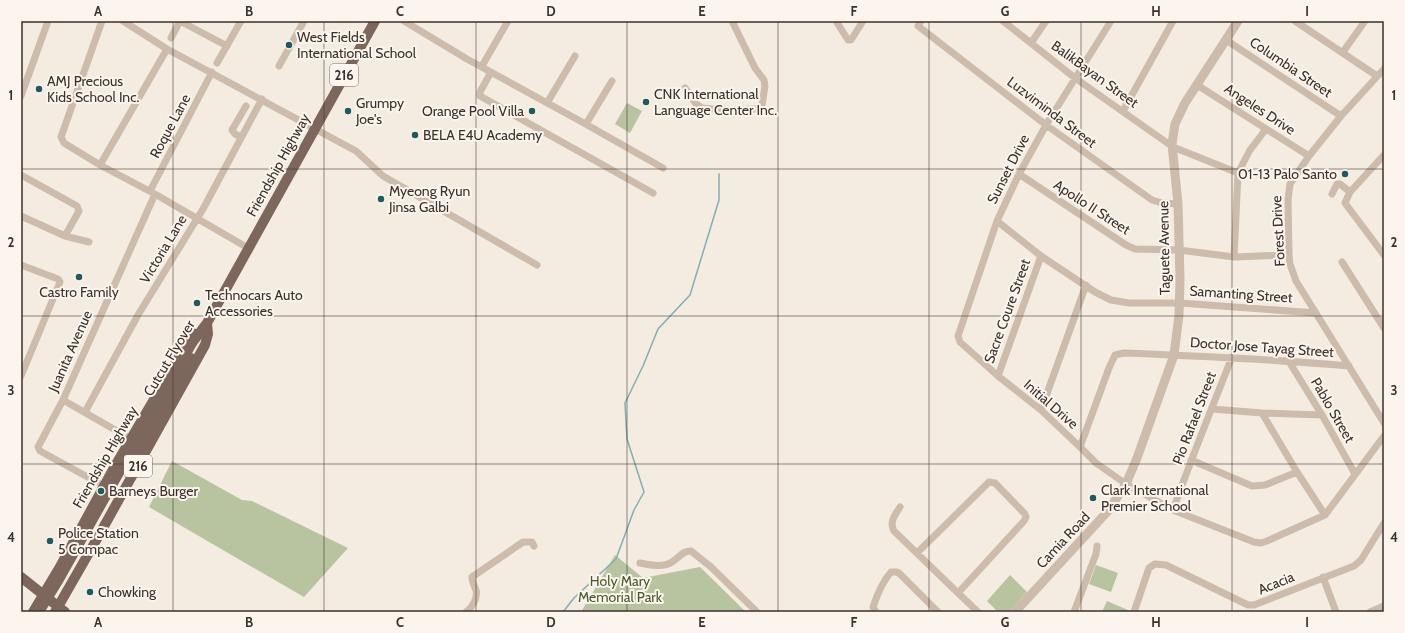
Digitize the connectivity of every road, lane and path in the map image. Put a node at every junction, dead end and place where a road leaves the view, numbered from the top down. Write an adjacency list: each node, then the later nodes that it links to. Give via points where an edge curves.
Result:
1 (48, 21): 40 (street)
2 (102, 21): 55 (street, via 60,138)
3 (123, 21): 25 (street)
4 (180, 21): 21 (street); 24 (street)
5 (304, 21): 29 (street)
6 (375, 21): 49 (main road, Friendship Highway / 216)
7 (404, 21): 30 (street)
8 (508, 21): 30 (street)
9 (732, 21): 38 (street, via 755,68 764,80 762,105 756,109 702,108)
10 (836, 21): 11 (street, via 848,40 851,40)
11 (863, 21)
12 (1003, 21): 23 (street, BalikBayan Street)
13 (1046, 21): 23 (street)
14 (1111, 21): 35 (street, Sunset Drive)
15 (1173, 21): 44 (street)
16 (1238, 21): 22 (street, Taguete Avenue)
17 (1365, 21): 26 (street)
18 (239, 22): 24 (street)
19 (1298, 22): 26 (street)
20 (919, 24): 48 (street, Luzviminda Street)
21 (171, 38)
22 (1226, 40): 37 (street, Taguete Avenue); 46 (street, Columbia Street)
23 (1031, 43): 35 (street, BalikBayan Street)
24 (227, 46): 28 (street)
25 (167, 49): 32 (street); 55 (street)
26 (1343, 52): 34 (street)
27 (575, 56): 42 (street)
28 (217, 63)
29 (279, 66)
30 (482, 66): 33 (street)
31 (1384, 69): 34 (street, Forest Drive)
32 (212, 72): 39 (street); 60 (street, Roque Lane)
33 (491, 72): 42 (street); 62 (street, via 480,96)
34 (1377, 76): 46 (street, Forest Drive)
35 (1074, 78): 44 (street, BalikBayan Street); 48 (street, Sunset Drive)
36 (612, 81): 47 (street)
37 (1197, 85): 50 (street, Angeles Drive); 52 (street, Taguete Avenue, via 1184,103 1175,124)
38 (685, 88)
39 (251, 93): 41 (street); 43 (street)
40 (21, 96)
41 (262, 99): 45 (street, Victoria Lane); 49 (street)
42 (547, 103): 47 (street)
43 (246, 106): 45 (street); 51 (street, via 232,130)
44 (1123, 111): 52 (street, BalikBayan Street)
45 (254, 112): 51 (street, Victoria Lane)
46 (1341, 116): 54 (street, Forest Drive)
47 (586, 124): 56 (street)
48 (1046, 125): 58 (street, Sunset Drive); 64 (street, Luzviminda Street, via 1152,200)
49 (314, 128): 70 (main road, Friendship Highway / 216); 78 (street, via 361,154 374,169 389,179)
50 (1266, 129): 54 (street, Angeles Drive); 57 (street, via 1250,150)
51 (241, 137): 66 (street, Victoria Lane)
52 (1173, 147): 57 (street, BalikBayan Street); 64 (street, Taguete Avenue)
53 (1384, 155): 61 (street)
54 (1309, 156): 73 (street, Forest Drive, via 1288,190)
55 (100, 165): 60 (street)
56 (663, 168)
57 (1238, 173): 75 (street)
58 (1019, 174): 67 (street, Sunset Drive); 71 (street, Apollo II Street, via 1126,246 1135,249)
59 (21, 175): 68 (street, via 77,206 78,211)
60 (152, 192): 66 (street); 93 (street, Juanita Avenue)
61 (1350, 192): 63 (street, via 1337,184); 72 (street, via 1345,203)
62 (653, 194)
63 (1332, 194)
64 (1178, 204): 71 (street, Taguete Avenue)
65 (21, 216): 68 (street)
66 (196, 219): 70 (street); 96 (street, Victoria Lane)
67 (997, 221): 74 (street, Samanting Street); 85 (street, Sunset Drive, via 958,336)
68 (64, 236): 69 (street)
69 (89, 242)
70 (248, 248): 83 (main road, Friendship Highway / 216)
71 (1179, 250): 75 (street, Apollo II Street); 81 (street, Taguete Avenue)
72 (1383, 250)
73 (1289, 255): 75 (street, Apollo II Street); 82 (street, Forest Drive, via 1296,281)
74 (1042, 256): 80 (street, Samanting Street); 92 (street, Sacre Coure Street)
75 (1234, 257)
76 (1342, 262): 84 (street)
77 (23, 265): 79 (street); 91 (street, via 60,282)
78 (537, 265)
79 (21, 273)
80 (1086, 286): 81 (street, Samanting Street, via 1111,300 1129,303); 95 (street)
81 (1180, 302): 82 (street, Samanting Street); 87 (street, Taguete Avenue)
82 (1316, 313): 90 (street, Forest Drive)
83 (207, 322): 86 (main road, Cutcut Flyover); 101 (main road, Friendship Highway / 216, via 190,337); 108 (main road, Friendship Highway / 216, via 208,334 205,345)
84 (1384, 328)
85 (960, 342): 92 (street, Initial Drive)
86 (195, 345): 127 (main road, Cutcut Flyover, bridge, via 58,581); 129 (main road, Cutcut Flyover, bridge)
87 (1174, 355): 88 (street, Doctor Jose Tayag Street); 102 (street, Doctor Jose Tayag Street, via 1115,355); 107 (street, Taguete Avenue)
88 (1232, 357): 89 (street, Doctor Jose Tayag Street); 94 (street, Pio Rafael Street)
89 (1288, 360): 90 (street, Doctor Jose Tayag Street); 98 (street, Pablo Street)
90 (1349, 366): 99 (street, Forest Drive)
91 (21, 376)
92 (998, 376): 95 (street, Initial Drive)
93 (63, 400): 96 (street); 106 (street, Juanita Avenue, via 38,449)
94 (1212, 409): 97 (street); 103 (street, Pio Rafael Street)
95 (1041, 410): 102 (street, Initial Drive)
96 (85, 412): 101 (street)
97 (1262, 413): 98 (street); 104 (street)
98 (1322, 415): 105 (street, Pablo Street)
99 (1384, 424)
100 (1384, 436): 105 (street)
101 (131, 438): 106 (main road, Friendship Highway / 216)
102 (1080, 447): 107 (street, Initial Drive, via 1096,463)
103 (1191, 460): 104 (street, via 1252,486 1265,485); 110 (street, Pio Rafael Street)
104 (1297, 472): 111 (street)
105 (1355, 474): 111 (street)
106 (105, 484): 108 (main road, via 115,480 123,486); 115 (main road, Friendship Highway / 216)
107 (1126, 484): 110 (street, Initial Drive); 135 (street, Camia Road, via 1108,511)
108 (124, 491): 117 (main road, Friendship Highway / 216)
109 (900, 507): 116 (street, via 892,522 892,528)
110 (1173, 510): 111 (street, Initial Drive, via 1260,543)
111 (1325, 515)
112 (1384, 524): 120 (street, Acacia, via 1358,563)
113 (534, 546): 130 (street, via 532,542 523,542 472,577 476,594 471,608)
114 (1097, 546): 136 (street)
115 (67, 553): 117 (main road, via 74,563); 121 (main road, Friendship Highway / 216)
116 (917, 553): 123 (street); 123 (street, via 986,484 995,483 1023,512 1025,519)
117 (84, 563): 126 (main road, Friendship Highway / 216)
118 (640, 563): 131 (street, via 670,564 683,552 691,550)
119 (21, 577): 122 (main road)
120 (1323, 577): 128 (street, Acacia, via 1258,604 1248,605 1161,564 1155,564 1149,568); 137 (street)
121 (53, 580): 122 (main road); 124 (main road, Friendship Highway / 216)
122 (34, 588): 124 (main road); 127 (main road)
123 (958, 593): 134 (street)
124 (44, 595): 126 (main road); 127 (main road, Friendship Highway / 216)
125 (1384, 606): 138 (street)
126 (60, 610)
127 (36, 611)
128 (1135, 611)
129 (47, 612)
130 (466, 612)
131 (756, 612)
132 (876, 612): 133 (street, via 873,607 876,598 886,578 894,572 900,574)
133 (938, 612)
134 (978, 612)
135 (1015, 612)
136 (1074, 612)
137 (1336, 612)
138 (1370, 612)

